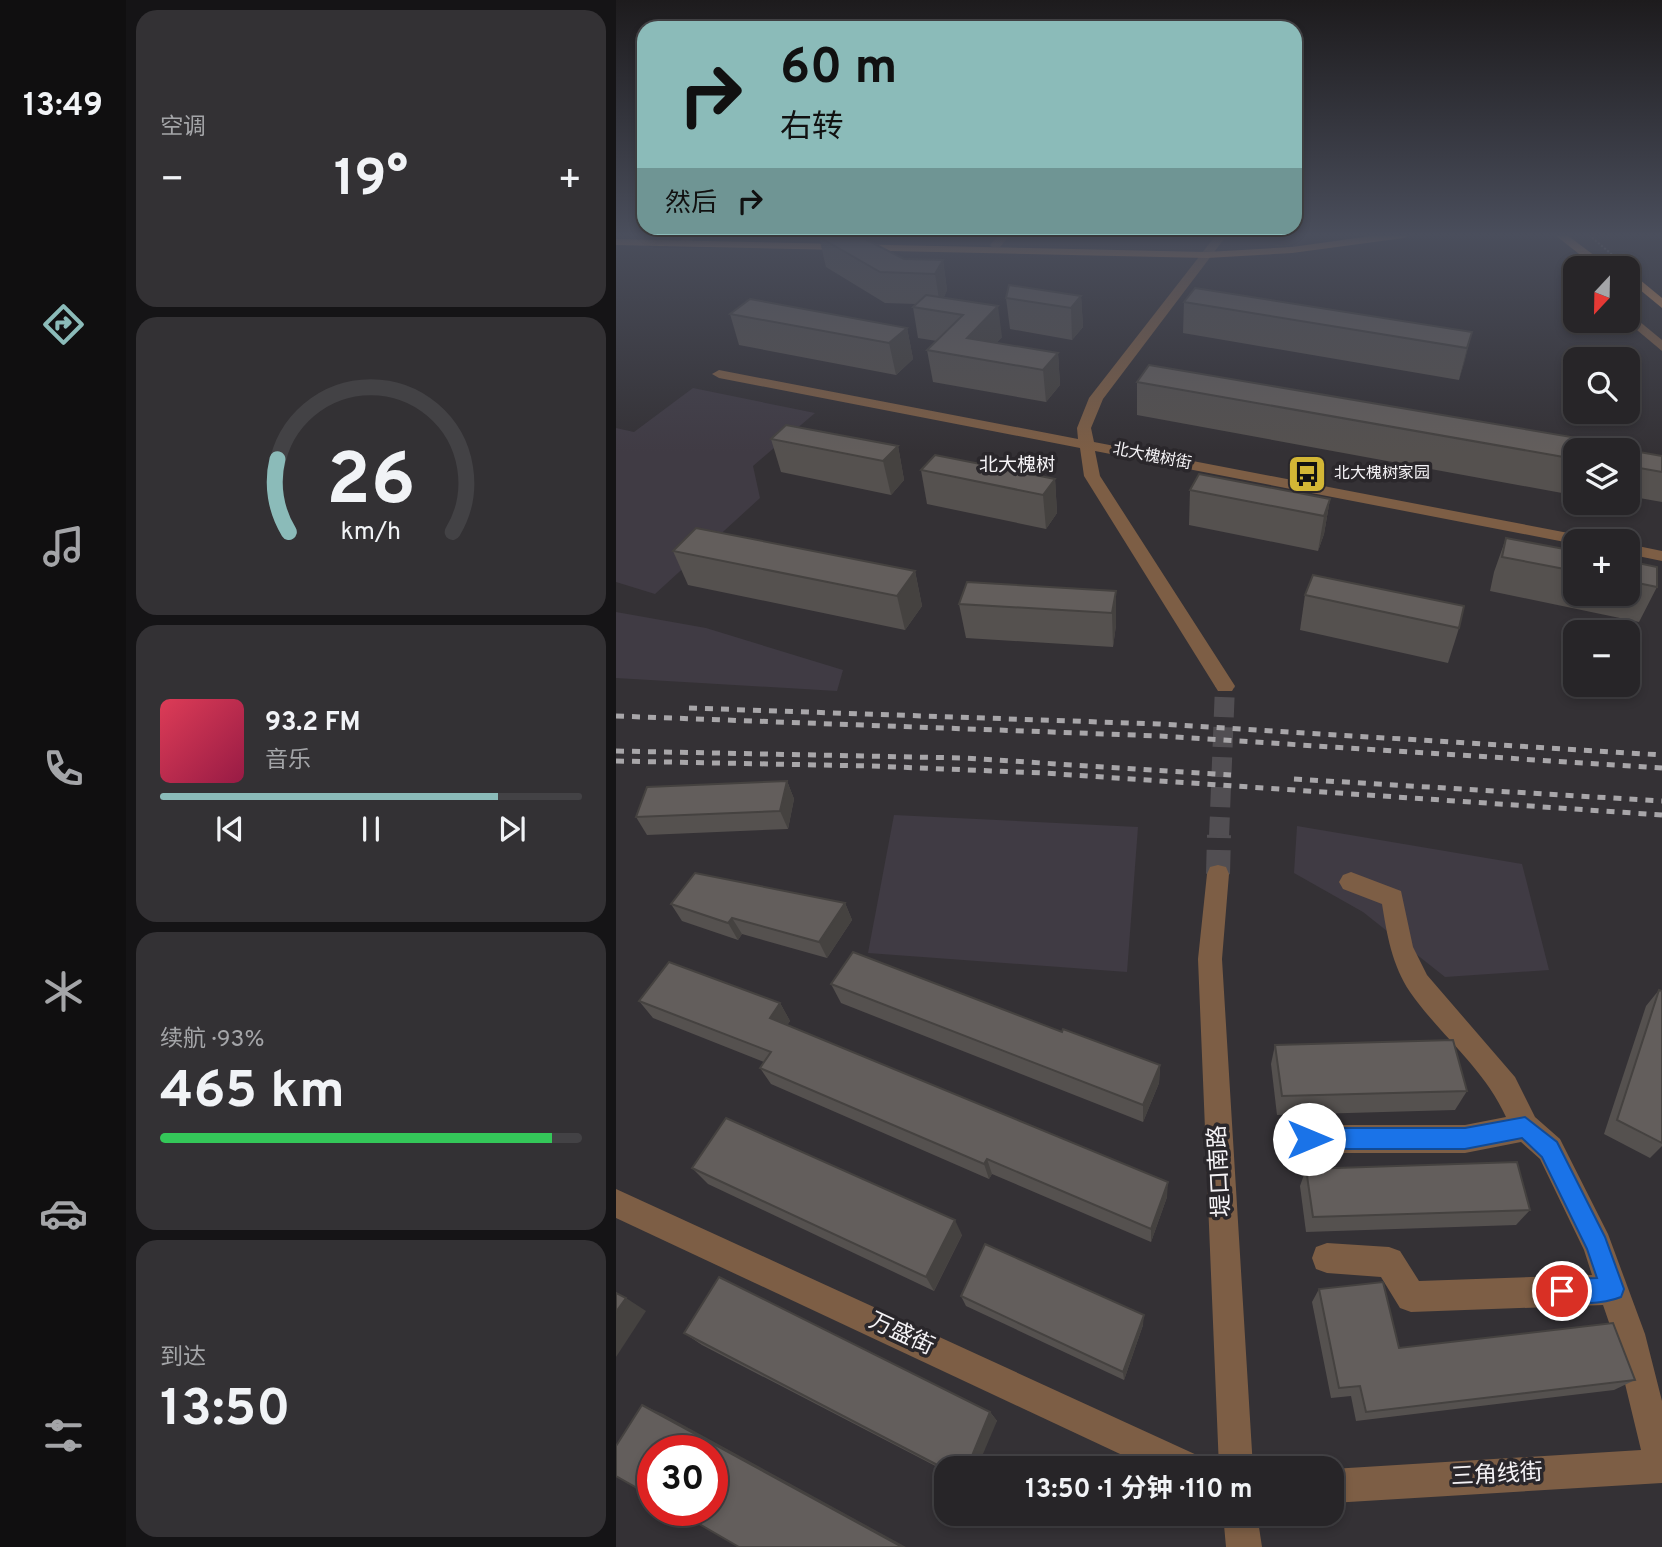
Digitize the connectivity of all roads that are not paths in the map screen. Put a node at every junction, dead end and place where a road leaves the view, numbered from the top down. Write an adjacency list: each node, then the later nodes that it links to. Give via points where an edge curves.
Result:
1 (1166, 307): 5 (street, via 1096,397 1084,428)
2 (1640, 327): 3 (street)
3 (1662, 347)
4 (719, 374): 5 (street, 北大槐树街)
5 (1085, 444): 6 (street, 北大槐树街); 9 (street, via 1092,476)
6 (1563, 537)
7 (1640, 551): 8 (street)
8 (1662, 556)
9 (1225, 686)
10 (1217, 874): 18 (street, 堤口南路, via 1210,959)
11 (1351, 882): 12 (street, via 1393,898 1401,948 1418,983 1506,1086)
12 (1525, 1127): 13 (street, via 1465,1139); 16 (street, via 1550,1149)
13 (1309, 1139)
14 (616, 1203): 17 (street, 万盛街)
15 (1327, 1258): 16 (street, via 1389,1262 1411,1297)
16 (1613, 1289): 19 (street)
17 (1161, 1456)
18 (1235, 1456)
19 (1662, 1466): 20 (street, 三角线街)
20 (1344, 1485)
21 (1241, 1526): 22 (street)
22 (1244, 1547)

